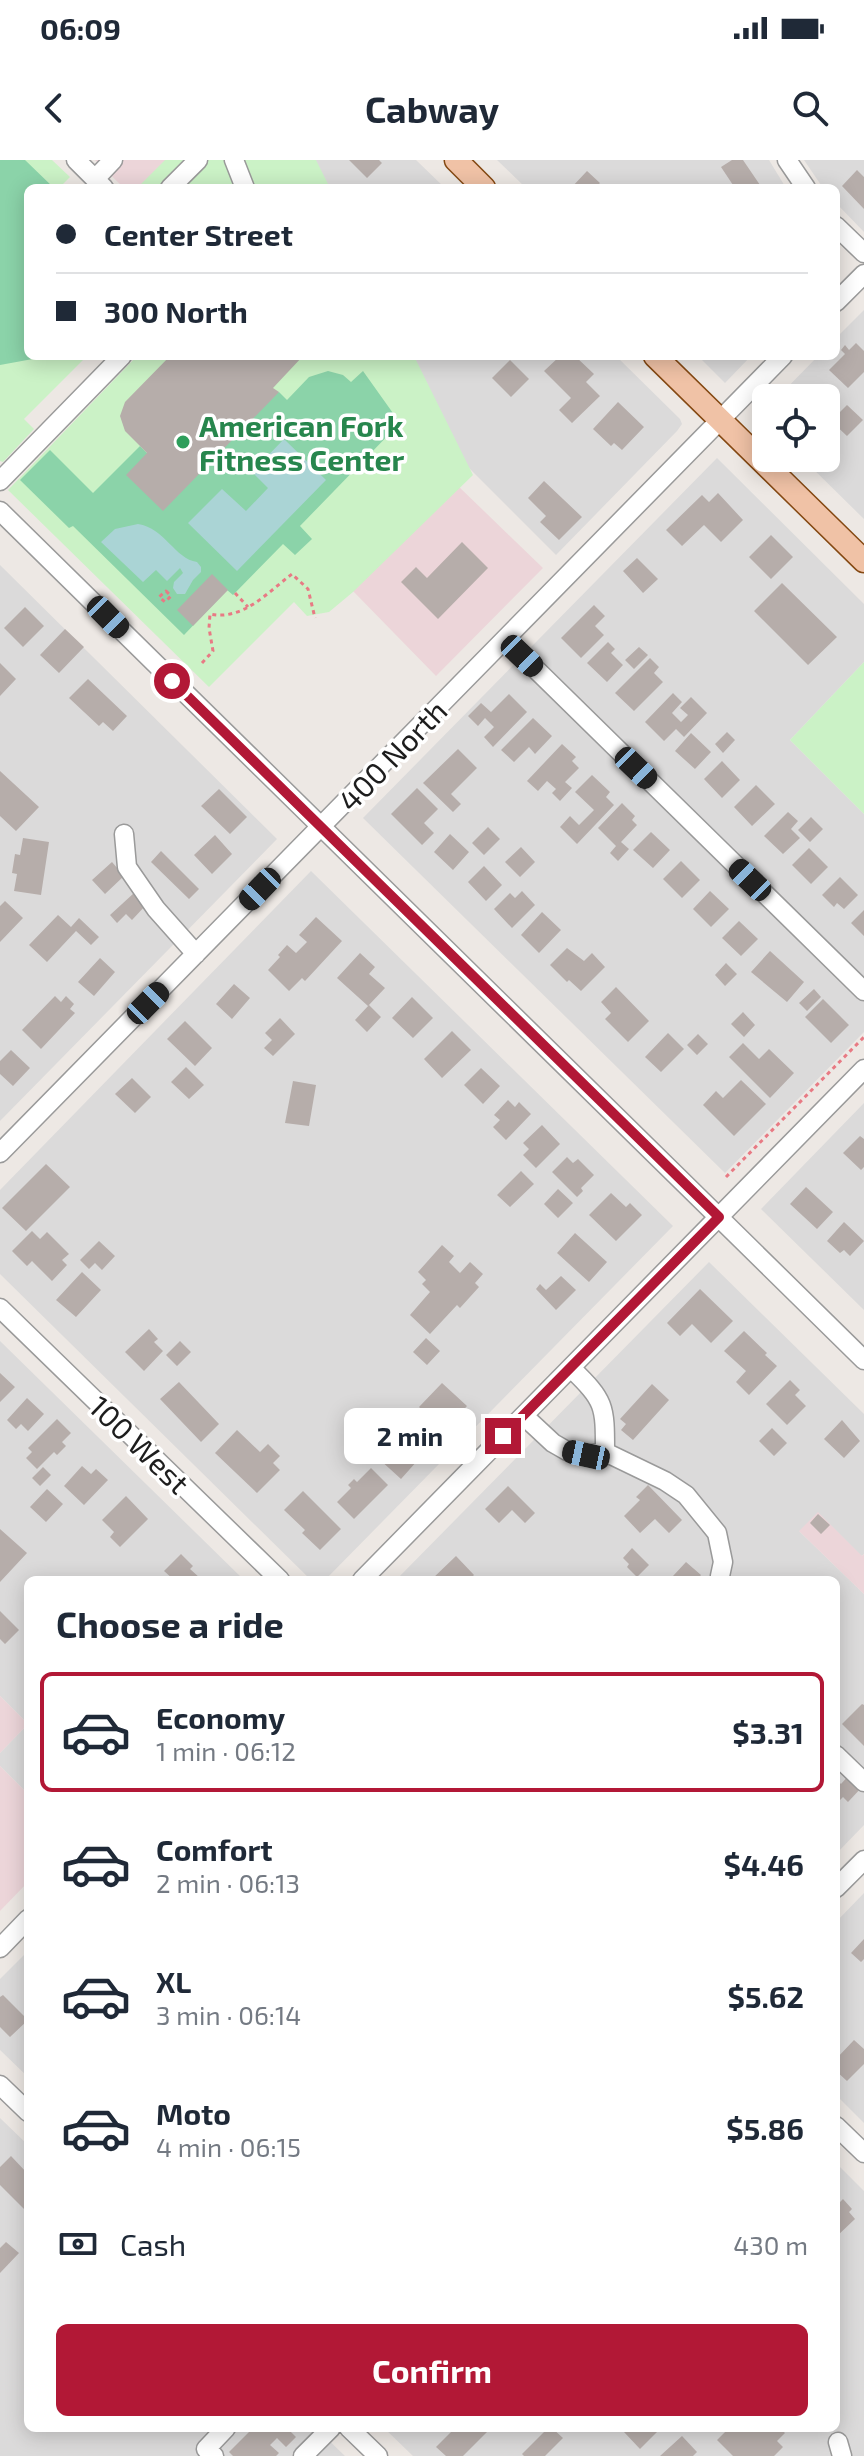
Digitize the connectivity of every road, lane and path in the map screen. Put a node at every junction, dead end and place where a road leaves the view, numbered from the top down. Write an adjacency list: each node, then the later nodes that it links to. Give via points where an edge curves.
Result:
1 (76, 160): 7 (street)
2 (113, 160): 7 (street)
3 (198, 160): 8 (street)
4 (234, 160): 9 (street)
5 (456, 160): 10 (main road)
6 (787, 160): 11 (street)
7 (100, 183)
8 (174, 184)
9 (243, 184)
10 (480, 184)
11 (803, 184)
12 (840, 230): 13 (street)
13 (864, 253)
14 (864, 274): 15 (street)
15 (840, 298)
16 (118, 360): 20 (street)
17 (659, 360): 19 (main road)
18 (779, 360): 19 (street, 400 North)
19 (720, 420): 22 (main road); 26 (street, 400 North)
20 (0, 481)
21 (0, 511): 28 (street)
22 (864, 561)
23 (235, 593): 24 (path)
24 (248, 607): 25 (path, via 292,574 308,589); 27 (path, via 236,614 210,614 213,651)
25 (315, 618)
26 (505, 639): 28 (street, 400 North); 31 (street)
27 (202, 663)
28 (321, 828): 30 (street, 400 North); 36 (street)
29 (124, 834): 30 (street, via 127,867)
30 (196, 954): 34 (street, 400 North)
31 (864, 991)
32 (864, 1037): 35 (path)
33 (864, 1069): 36 (street)
34 (0, 1153)
35 (726, 1177)
36 (719, 1217): 38 (street); 39 (street)
37 (0, 1308): 42 (street, 100 West)
38 (864, 1360)
39 (571, 1368): 40 (street); 41 (street, via 600,1400)
40 (524, 1416): 41 (street, via 567,1451); 43 (street)
41 (605, 1452): 44 (street, via 686,1495 717,1533)
42 (276, 1576)
43 (366, 1576)
44 (720, 1576)
45 (840, 1759): 46 (street)
46 (864, 1782)
47 (864, 1860): 48 (street)
48 (840, 1884)
49 (24, 1923): 50 (street)
50 (0, 1948)
51 (0, 2085): 52 (street)
52 (24, 2108)
53 (840, 2130): 54 (street)
54 (864, 2153)
55 (222, 2432): 58 (street, via 206,2449)
56 (327, 2432): 59 (street)
57 (353, 2432): 60 (street)
58 (214, 2456)
59 (303, 2456)
60 (378, 2456)

